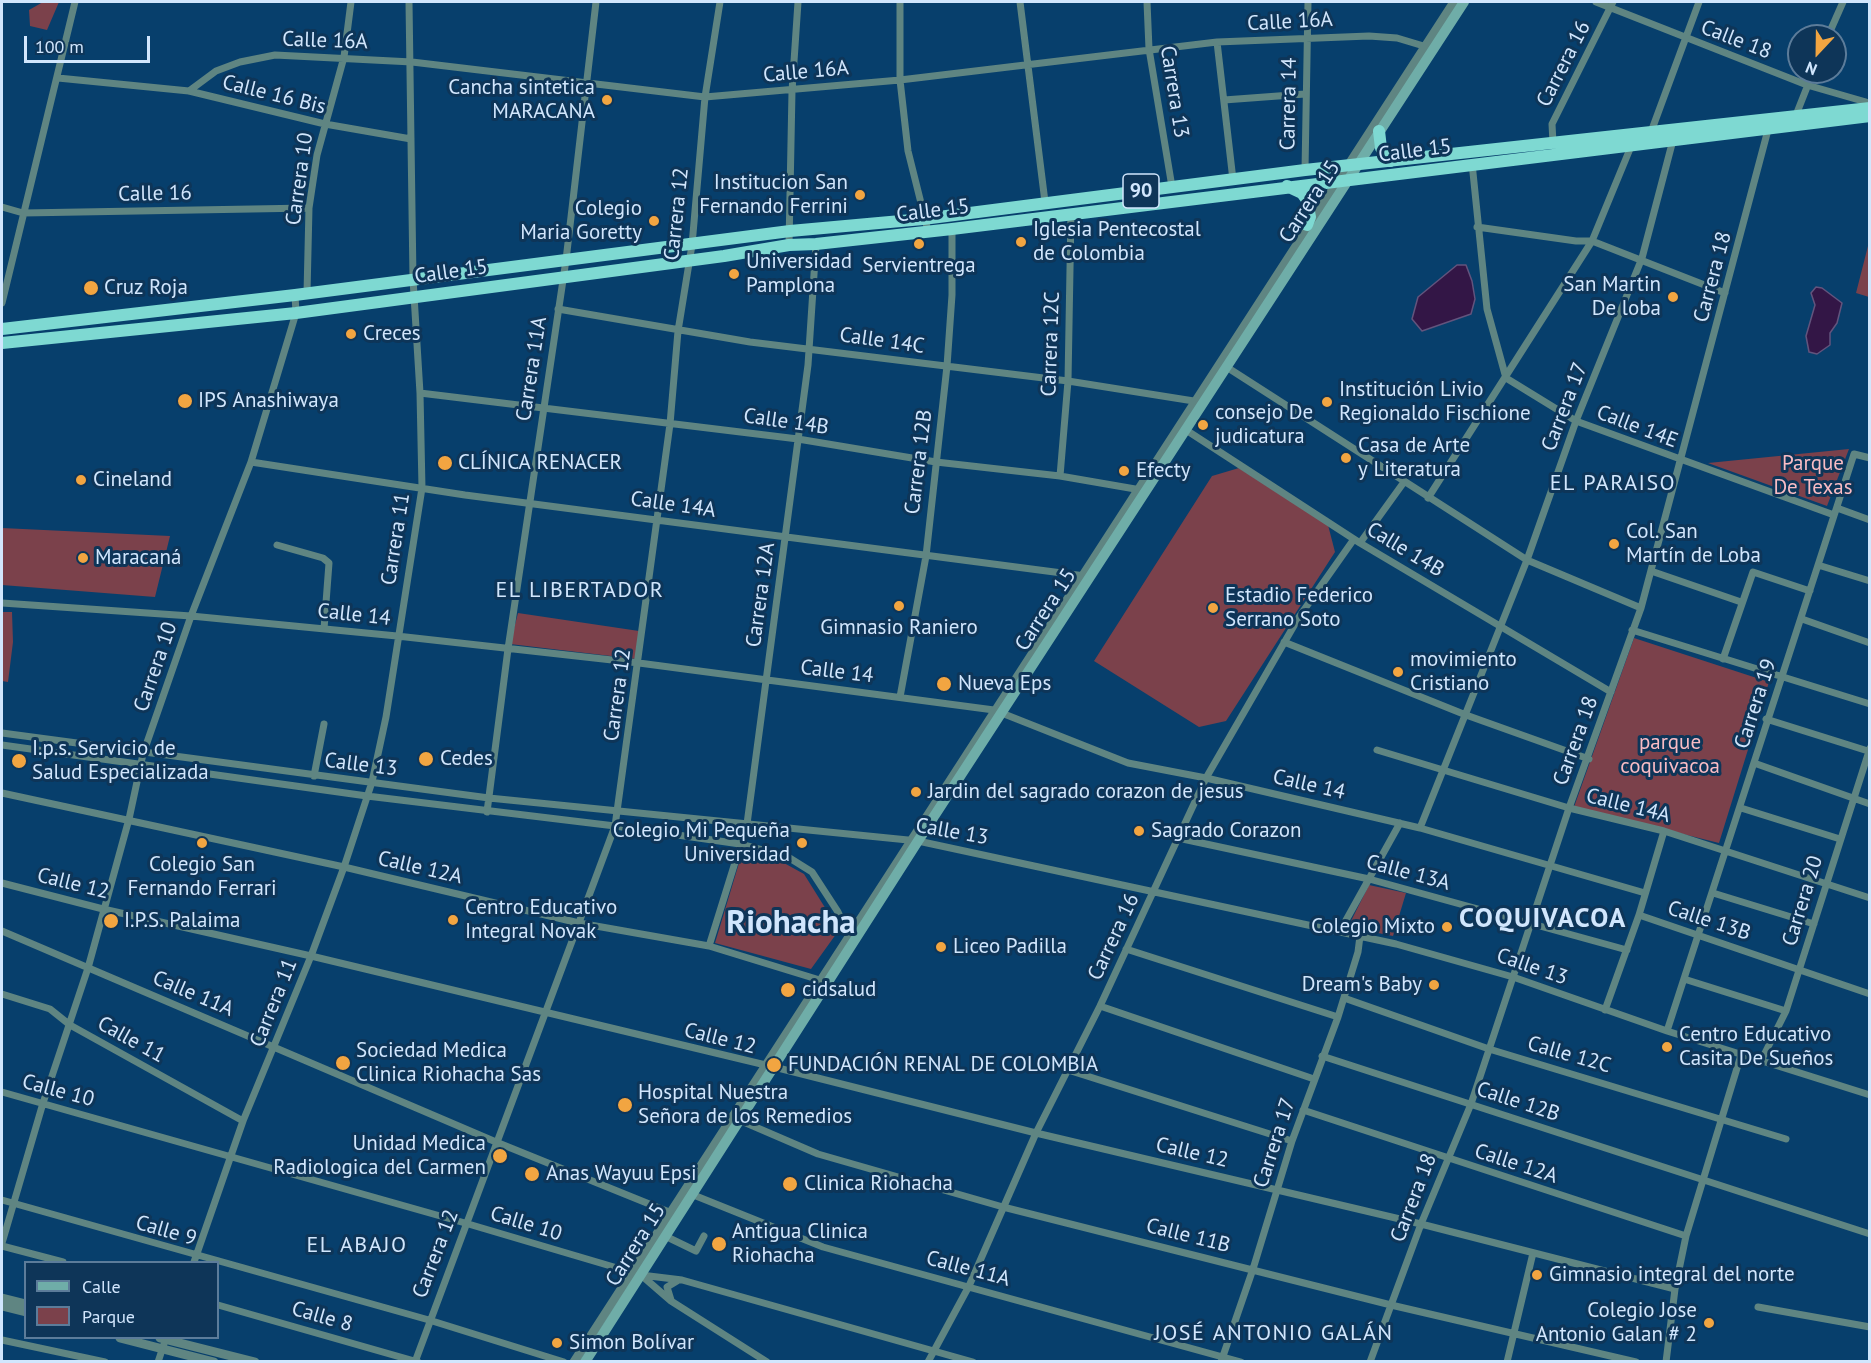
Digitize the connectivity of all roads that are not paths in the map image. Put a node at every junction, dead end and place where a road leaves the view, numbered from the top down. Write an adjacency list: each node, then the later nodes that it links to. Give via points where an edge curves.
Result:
1 (75, 2): 26 (street)
2 (351, 2): 23 (street, Carrera 10)
3 (409, 2): 24 (street, Carrera 11)
4 (596, 2): 28 (street, Carrera 11A)
5 (720, 2): 34 (street, Carrera 12)
6 (798, 2): 31 (street)
7 (900, 2): 27 (street)
8 (1020, 2): 25 (street)
9 (1147, 2): 22 (street, Carrera 13)
10 (1308, 2): 18 (street, Carrera 14)
11 (1454, 2): 21 (street, Carrera 15)
12 (1464, 2): 21 (main road, Carrera 15)
13 (1596, 2): 16 (street, Calle 18)
14 (1699, 2): 19 (street)
15 (1844, 2): 17 (street)
16 (1612, 5): 19 (street, Calle 18); 44 (street, Carrera 16, via 1552,123)
17 (1834, 24)
18 (1306, 37): 20 (street, Calle 16A); 21 (street, Calle 16A, via 1397,38); 32 (street, Carrera 14)
19 (1684, 37): 29 (street, Calle 18); 41 (street)
20 (1217, 42): 22 (street, Calle 16A); 35 (street)
21 (1429, 48): 40 (main road, Carrera 15); 48 (street, Carrera 15)
22 (1149, 49): 25 (street, Calle 16A); 53 (street, Carrera 13)
23 (344, 57): 24 (street, Calle 16A); 30 (street, Calle 16A, via 275,55 240,62 216,70); 38 (street, Carrera 10)
24 (412, 62): 28 (street, Calle 16A); 43 (street, Carrera 11)
25 (1026, 63): 27 (street, Calle 16A); 54 (street)
26 (58, 78): 30 (street, Calle 16 Bis); 57 (street)
27 (900, 80): 31 (street, Calle 16A); 59 (street, via 908,151)
28 (586, 84): 34 (street, Calle 16A); 69 (street, Carrera 11A)
29 (1807, 85): 36 (street, Calle 18); 37 (street)
30 (189, 91): 38 (street, Calle 16 Bis)
31 (792, 91): 34 (street, Calle 16A); 63 (street)
32 (1305, 94): 35 (street); 49 (street, Carrera 14)
33 (1869, 94): 36 (street)
34 (705, 97): 67 (street, Carrera 12)
35 (1224, 100): 51 (street)
36 (1867, 109): 37 (highway, Calle 15 / 90); 39 (highway, Calle 15 / 90)
37 (1796, 115): 39 (highway, Calle 15 / 90)
38 (325, 124): 43 (street, Calle 16 Bis); 56 (street, Carrera 10)
39 (1769, 124): 42 (highway, Calle 15 / 90); 73 (street, Carrera 18)
40 (1379, 131): 46 (highway, via 1381,148); 48 (main road, Carrera 15)
41 (1651, 132): 42 (highway, Calle 15 / 90); 44 (highway, Calle 15 / 90)
42 (1674, 135): 45 (highway, Calle 15 / 90); 68 (street, Carrera 17)
43 (411, 139): 72 (street, Carrera 11)
44 (1553, 143): 46 (highway, Calle 15 / 90)
45 (1632, 144): 47 (highway, Calle 15 / 90); 64 (street)
46 (1391, 161): 48 (highway, Calle 15 / 90)
47 (1472, 163): 50 (highway, Calle 15 / 90); 61 (street)
48 (1352, 165): 49 (highway, Calle 15 / 90); 50 (main road, Carrera 15)
49 (1305, 170): 51 (highway, Calle 15 / 90)
50 (1343, 179): 52 (highway, Calle 15 / 90); 60 (street, Carrera 15); 83 (main road, Carrera 15)
51 (1233, 180): 53 (highway, Calle 15 / 90)
52 (1286, 186): 58 (highway, Calle 15 / 90); 60 (highway, via 1307,200)
53 (1172, 187): 54 (highway, Calle 15 / 90)
54 (1045, 202): 59 (highway, Calle 15 / 90)
55 (2, 207): 57 (street, Calle 16)
56 (309, 208): 57 (street, Calle 16); 74 (street, Carrera 10)
57 (23, 213): 76 (street)
58 (1071, 213): 62 (highway, Calle 15 / 90); 86 (street, Carrera 12C)
59 (925, 225): 62 (highway, Calle 15 / 90); 63 (highway, Calle 15 / 90); 66 (highway, Calle 15 / 90)
60 (1307, 225): 83 (street, Carrera 15)
61 (1477, 227): 64 (street); 85 (street, via 1487,309)
62 (952, 228): 84 (street, Carrera 12B)
63 (790, 231): 65 (street); 67 (highway, Calle 15 / 90)
64 (1592, 241): 68 (street); 85 (street)
65 (789, 244): 66 (highway, Calle 15 / 90); 70 (highway, Calle 15 / 90)
66 (816, 244): 82 (street, Carrera 12A)
67 (692, 245): 69 (highway, Calle 15 / 90); 70 (street, Carrera 12)
68 (1642, 258): 73 (street); 90 (street, Carrera 17)
69 (566, 260): 71 (street, Carrera 11A); 72 (highway, Calle 15 / 90)
70 (689, 261): 71 (highway, Calle 15 / 90); 80 (street, Carrera 12)
71 (563, 276): 75 (highway, Calle 15 / 90); 77 (street, Carrera 11A)
72 (413, 279): 74 (highway, Calle 15 / 90); 75 (street, Carrera 11)
73 (1725, 293): 95 (street, Carrera 18)
74 (301, 294): 78 (street, Carrera 10); 79 (highway, Calle 15 / 90)
75 (416, 296): 78 (highway, Calle 15 / 90); 87 (street, Carrera 11)
76 (2, 303)
77 (558, 309): 80 (street, Calle 14C); 89 (street, Carrera 11A)
78 (296, 313): 81 (highway, Calle 15 / 90); 96 (street, Carrera 10)
79 (2, 329)
80 (678, 331): 82 (street, Calle 14C); 91 (street, Carrera 12)
81 (2, 343)
82 (810, 348): 84 (street, Calle 14C); 93 (street, Carrera 12A)
83 (1223, 365): 88 (main road, Carrera 15); 99 (street)
84 (947, 366): 86 (street, Calle 14C); 97 (street, Carrera 12B)
85 (1506, 378): 90 (street, Calle 14E); 102 (street)
86 (1068, 381): 88 (street, Calle 14C); 98 (street, Carrera 12C)
87 (420, 393): 89 (street, Calle 14B); 100 (street, Carrera 11)
88 (1198, 402): 92 (main road, Carrera 15); 101 (street, Carrera 15)
89 (543, 408): 91 (street, Calle 14B); 103 (street, Carrera 11A)
90 (1576, 421): 95 (street, Calle 14E); 111 (street, Carrera 17)
91 (670, 424): 93 (street, Calle 14B); 105 (street, Carrera 12)
92 (1186, 430): 101 (main road, Carrera 15); 108 (street, Calle 14B)
93 (798, 439): 97 (street, Calle 14B); 107 (street, Carrera 12A)
94 (1869, 458): 104 (street, Carrera 19, via 1854,454)
95 (1682, 461): 104 (street, Calle 14E); 113 (street, Carrera 18)
96 (251, 462): 100 (street, Calle 14A); 120 (street, Carrera 10)
97 (936, 462): 98 (street, Calle 14B); 110 (street, Carrera 12B)
98 (1060, 476): 101 (street, Calle 14B)
99 (1404, 482): 102 (street); 108 (street, Carrera 16)
100 (422, 488): 103 (street, Calle 14A); 125 (street, Carrera 11)
101 (1142, 491): 114 (main road, Carrera 15)
102 (1428, 498): 111 (street)
103 (529, 502): 105 (street, Calle 14A); 128 (street, Carrera 11A)
104 (1835, 511): 106 (street, Calle 14E); 112 (street, Carrera 19)
105 (658, 520): 107 (street, Calle 14A); 130 (street, Carrera 12)
106 (1869, 520)
107 (786, 537): 110 (street, Calle 14A); 132 (street, Carrera 12A)
108 (1357, 541): 122 (street, Calle 14B); 126 (street, Carrera 16)
109 (277, 545): 123 (street, via 323,558 328,563)
110 (926, 556): 114 (street, Calle 14A); 134 (street, Carrera 12B)
111 (1527, 560): 119 (street); 122 (street, Carrera 17)
112 (1818, 565): 115 (street); 116 (street, Carrera 19)
113 (1651, 571): 117 (street); 119 (street, Carrera 18)
114 (1086, 577): 136 (main road, Carrera 15)
115 (1869, 582)
116 (1810, 591): 117 (street, via 1753,572); 121 (street, Carrera 19)
117 (1741, 602): 129 (street)
118 (2, 603): 120 (street, Calle 14)
119 (1641, 608): 124 (street, Carrera 18)
120 (191, 616): 123 (street, Calle 14); 144 (street, Carrera 10)
121 (1802, 619): 127 (street); 131 (street, Carrera 19)
122 (1499, 626): 133 (street, Calle 14B); 137 (street, Carrera 17)
123 (324, 629): 125 (street, Calle 14)
124 (1632, 630): 129 (street); 133 (street, Carrera 18)
125 (397, 636): 128 (street, Calle 14); 151 (street, Carrera 11)
126 (1284, 642): 137 (street); 150 (street, Carrera 16)
127 (1869, 643)
128 (508, 650): 130 (street, Calle 14); 154 (street, Carrera 11A)
129 (1723, 659): 131 (street)
130 (639, 663): 132 (street, Calle 14); 159 (street, Carrera 12)
131 (1781, 677): 135 (street); 138 (street, Carrera 19)
132 (765, 680): 134 (street, Calle 14); 163 (street, Carrera 12A)
133 (1611, 692): 145 (street, Carrera 18)
134 (900, 697): 136 (street, Calle 14)
135 (1869, 704)
136 (999, 711): 150 (street, Calle 14, via 1112,759); 169 (main road, Carrera 15)
137 (1466, 715): 145 (street); 148 (street, Carrera 17)
138 (1766, 719): 143 (street); 147 (street, Carrera 19)
139 (324, 724): 149 (street)
140 (2, 734): 144 (street, Calle 13)
141 (2, 745): 146 (street, Calle 13)
142 (1377, 750): 148 (street, Calle 14A)
143 (1869, 750): 155 (street, Carrera 20)
144 (143, 754): 146 (street, Carrera 10); 149 (street, Calle 13)
145 (1589, 759): 157 (street, Carrera 18)
146 (140, 763): 153 (street, Calle 13); 161 (street, Carrera 10)
147 (1754, 764): 155 (street); 158 (street, Carrera 19)
148 (1440, 771): 157 (street, Calle 14A); 165 (street, Carrera 17)
149 (315, 776): 151 (street, Calle 13)
150 (1206, 778): 162 (street, Calle 14); 167 (street, Carrera 16)
151 (372, 782): 153 (street, Carrera 11); 154 (street, Calle 13)
152 (2, 792): 161 (street, Calle 12A)
153 (367, 796): 160 (street, Calle 13); 173 (street, Carrera 11)
154 (489, 798): 159 (street, Calle 13); 160 (street, Carrera 11A)
155 (1852, 798): 156 (street); 168 (street, Carrera 20)
156 (1869, 804)
157 (1569, 808): 166 (street, Calle 14A); 172 (street, Carrera 18)
158 (1741, 808): 168 (street); 171 (street, Carrera 19)
159 (618, 811): 163 (street, Calle 13); 164 (street, Carrera 12)
160 (487, 812): 164 (street, Calle 13)
161 (129, 819): 173 (street, Calle 12A); 181 (street, Carrera 10)
162 (1400, 823): 165 (street, Calle 14); 174 (street)
163 (747, 824): 169 (street, Calle 13); 170 (street, Carrera 12A)
164 (615, 826): 170 (street, Calle 13); 183 (street, Carrera 12)
165 (1420, 828): 172 (street, Calle 14)
166 (1664, 831): 171 (street, Calle 14A); 178 (street)
167 (1178, 837): 174 (street, Calle 13A); 177 (street, Carrera 16)
168 (1840, 839): 175 (street, Carrera 20)
169 (914, 841): 177 (street, Calle 13); 188 (street, Carrera 15); 199 (main road, Carrera 15)
170 (740, 844): 188 (street, Calle 13, via 788,857 812,872); 191 (street, Carrera 12A)
171 (1726, 850): 175 (street, Calle 14A); 179 (street, Carrera 19)
172 (1551, 865): 178 (street, Calle 14); 184 (street, Carrera 18)
173 (344, 867): 183 (street, Calle 12A); 194 (street, Carrera 11)
174 (1369, 879): 184 (street, Calle 13A); 187 (street)
175 (1825, 882): 180 (street, Calle 14A); 185 (street, Carrera 20)
176 (2, 883): 181 (street, Calle 12)
177 (1153, 893): 187 (street, Calle 13); 192 (street, Carrera 16)
178 (1646, 893): 182 (street)
179 (1713, 893): 185 (street); 189 (street, Carrera 19)
180 (1869, 898)
181 (103, 909): 194 (street, Calle 12); 195 (street, Carrera 10)
182 (1639, 915): 189 (street, Calle 13B); 193 (street)
183 (579, 922): 191 (street, Calle 12A); 206 (street, Carrera 12)
184 (1531, 924): 193 (street, Calle 13A); 197 (street, Carrera 18)
185 (1814, 924): 196 (street, Carrera 20)
186 (2, 931): 195 (street, Calle 11A)
187 (1340, 931): 190 (street, Calle 13)
188 (848, 934): 199 (street, Carrera 15)
189 (1700, 935): 196 (street, Calle 13B); 198 (street, Carrera 19)
190 (1360, 936): 197 (street, Calle 13); 202 (street, Carrera 17)
191 (710, 946): 199 (street, Calle 12A)
192 (1126, 949): 203 (street, Carrera 16); 207 (street)
193 (1628, 950): 204 (street)
194 (311, 956): 206 (street, Calle 12); 210 (street, Carrera 11)
195 (88, 968): 208 (street, Carrera 10); 210 (street, Calle 11A)
196 (1800, 968): 201 (street, Calle 13B); 205 (street, Carrera 20)
197 (1513, 977): 204 (street, Calle 13); 211 (street, Carrera 18)
198 (1684, 979): 205 (street); 209 (street, Carrera 19)
199 (824, 982): 215 (main road, Carrera 15)
200 (2, 994): 208 (street, Calle 11, via 50,1009)
201 (1869, 994)
202 (1344, 998): 207 (street, Carrera 17); 211 (street, Calle 12C)
203 (1100, 1006): 216 (street, Carrera 16); 217 (street)
204 (1605, 1010): 209 (street, Calle 13)
205 (1786, 1011): 214 (street, Carrera 20)
206 (545, 1013): 215 (street, Calle 12); 229 (street, Carrera 12)
207 (1338, 1017): 213 (street, Carrera 17)
208 (70, 1025): 220 (street, Carrera 10); 225 (street, Calle 11)
209 (1667, 1031): 212 (street, Calle 13)
210 (275, 1047): 225 (street, Carrera 11); 229 (street, Calle 11A)
211 (1489, 1049): 221 (street, Carrera 18); 223 (street, Calle 12C)
212 (1741, 1055): 214 (street, Calle 13); 223 (street)
213 (1322, 1056): 217 (street, Carrera 17); 221 (street, Calle 12B)
214 (1761, 1060): 219 (street, Calle 13)
215 (769, 1067): 224 (main road, Carrera 15); 226 (street, Calle 12); 238 (street)
216 (1068, 1070): 226 (street, Carrera 16); 228 (street)
217 (1314, 1078): 222 (street, Carrera 17)
218 (2, 1092): 220 (street, Calle 10)
219 (1869, 1095)
220 (43, 1103): 230 (street, Calle 10); 236 (street, Carrera 10)
221 (1471, 1104): 231 (street, Carrera 18); 232 (street, Calle 12B)
222 (1303, 1110): 228 (street, Carrera 17); 231 (street, Calle 12A)
223 (1722, 1118): 227 (street, Calle 12C); 232 (street)
224 (739, 1120): 234 (main road, Carrera 15); 237 (street, Calle 11B, via 818,1154)
225 (243, 1121): 230 (street, Carrera 11)
226 (1036, 1133): 233 (street, Calle 12); 237 (street, Carrera 16)
227 (1786, 1139)
228 (1292, 1141): 233 (street, Carrera 17)
229 (496, 1142): 238 (street, Calle 11A); 239 (street, Carrera 12)
230 (230, 1155): 239 (street, Calle 10); 247 (street, Carrera 11)
231 (1447, 1159): 240 (street, Carrera 18); 244 (street, Calle 12A)
232 (1704, 1179): 241 (street); 244 (street)
233 (1277, 1190): 240 (street, Calle 12); 250 (street, Carrera 17)
234 (691, 1194): 238 (main road, Carrera 15); 253 (street, Calle 11A, via 823,1247)
235 (2, 1200): 236 (street, Calle 9)
236 (12, 1203): 245 (street, Carrera 10); 247 (street, Calle 9)
237 (1003, 1207): 250 (street, Calle 11B); 253 (street, Carrera 16)
238 (674, 1214): 242 (main road, Carrera 15); 251 (street)
239 (465, 1222): 251 (street, Calle 10); 263 (street, Carrera 12)
240 (1421, 1224): 246 (street, Calle 12); 259 (street, Carrera 18)
241 (1869, 1234)
242 (665, 1236): 243 (street, via 696,1251); 251 (main road, Carrera 15)
243 (704, 1236)
244 (1686, 1236): 254 (street)
245 (2, 1245): 248 (street)
246 (1533, 1253): 254 (street, Calle 12); 265 (street)
247 (195, 1260)
248 (56, 1261)
249 (219, 1266): 263 (street, Calle 9)
250 (1253, 1269): 259 (street, Calle 11B); 272 (street, Carrera 17)
251 (637, 1274): 252 (street, Calle 10); 256 (street); 279 (street); 280 (main road, Carrera 15)
252 (682, 1281): 256 (street, via 672,1282 668,1287); 271 (street, Calle 10)
253 (969, 1286): 271 (street, Carrera 16); 272 (street, Calle 11A)
254 (1675, 1289): 288 (street)
255 (2, 1298): 257 (street)
256 (671, 1301): 281 (street)
257 (24, 1304)
258 (219, 1305): 273 (street, Calle 8)
259 (1391, 1305): 265 (street, Calle 11B); 285 (street, Carrera 18)
260 (2, 1306): 262 (street)
261 (1758, 1307): 264 (street)
262 (24, 1312)
263 (429, 1320): 273 (street, Carrera 12); 278 (street, Calle 9)
264 (1869, 1327)
265 (1513, 1332): 286 (street); 287 (street, Calle 11B)
266 (124, 1339): 270 (street)
267 (164, 1339): 270 (street)
268 (168, 1339): 277 (street)
269 (2, 1340): 274 (street)
270 (162, 1349): 275 (street); 276 (street)
271 (934, 1351): 282 (street, Carrera 16); 283 (street, Calle 10)
272 (1222, 1359): 284 (street, Calle 11A)
273 (416, 1361)
274 (105, 1362)
275 (158, 1362)
276 (214, 1362)
277 (255, 1362)
278 (564, 1362)
279 (574, 1362)
280 (585, 1362)
281 (767, 1362)
282 (928, 1362)
283 (973, 1362)
284 (1241, 1362)
285 (1370, 1362)
286 (1507, 1362)
287 (1636, 1362)
288 (1666, 1362)

